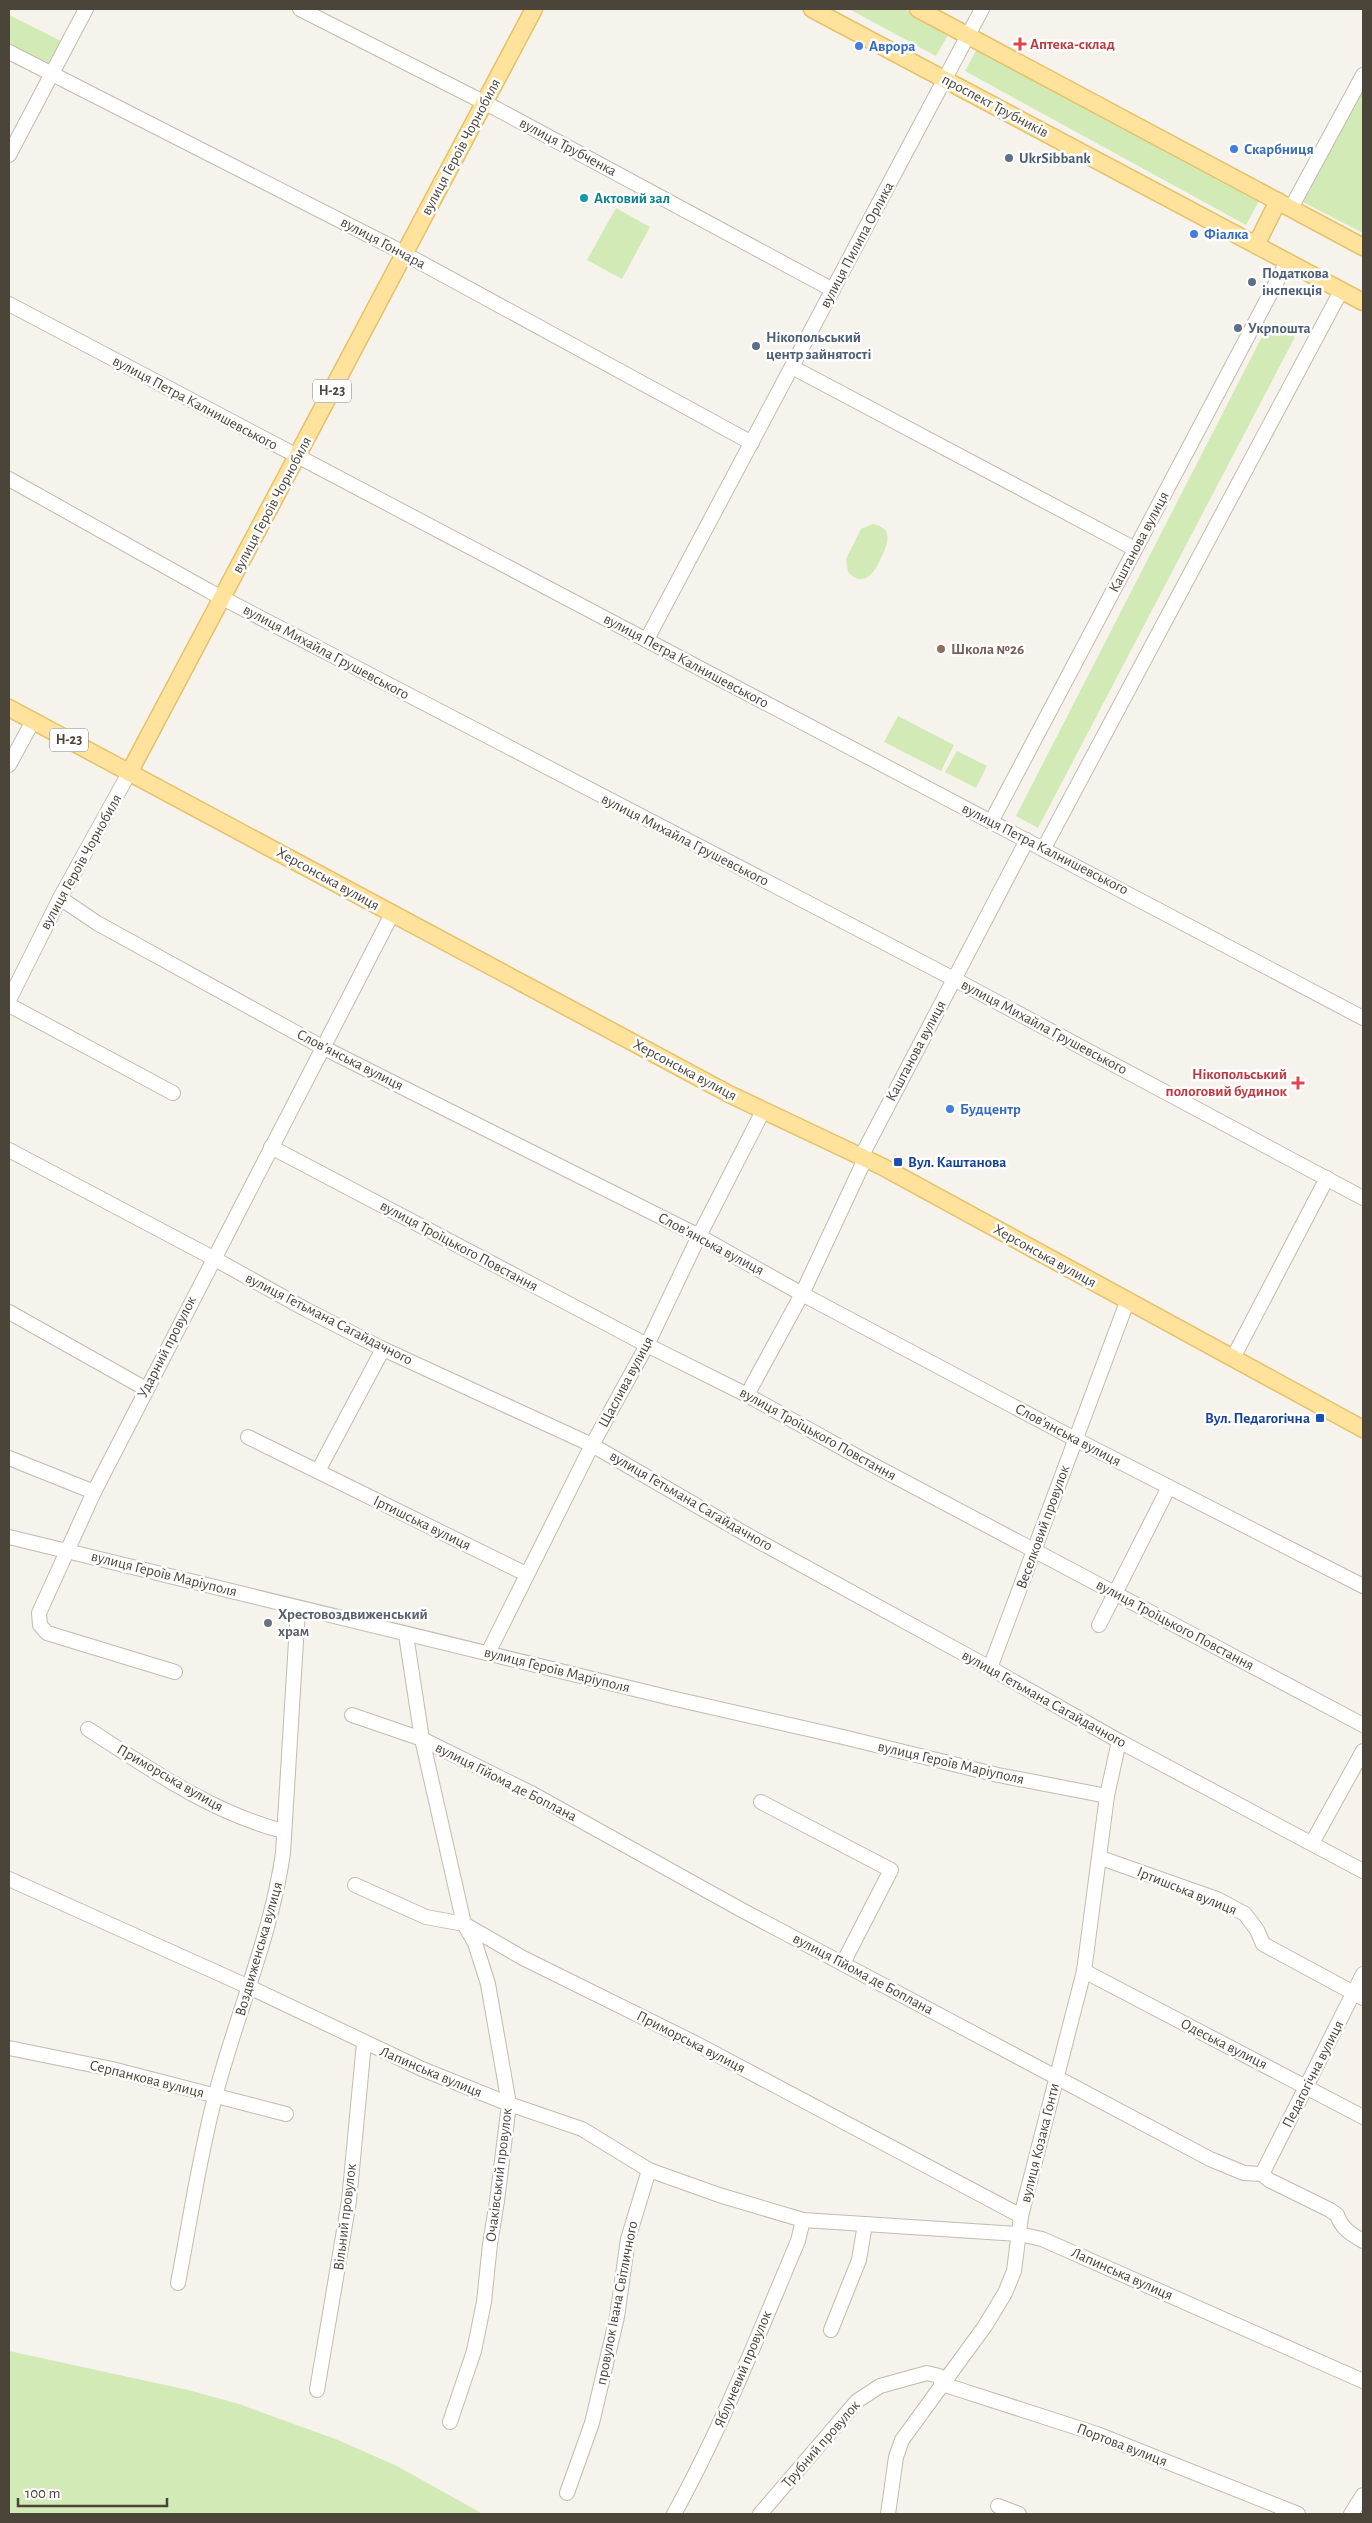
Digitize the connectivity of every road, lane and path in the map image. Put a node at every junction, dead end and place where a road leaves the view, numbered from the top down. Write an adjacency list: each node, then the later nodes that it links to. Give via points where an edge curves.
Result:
1 (86, 9): 9 (street)
2 (300, 9): 12 (street, вулиця Трубченка)
3 (534, 9): 12 (main road, вулиця Героїв Чорнобиля / Н-23)
4 (812, 9): 11 (main road, проспект Трубників)
5 (918, 9): 7 (main road)
6 (982, 9): 7 (street, вулиця Пилипа Орлика)
7 (968, 35): 11 (street, вулиця Пилипа Орлика); 14 (main road)
8 (9, 52): 9 (street, вулиця Гончара)
9 (52, 73): 13 (street); 17 (street, вулиця Гончара)
10 (1363, 75): 14 (street)
11 (945, 80): 15 (main road, проспект Трубників); 19 (street, вулиця Пилипа Орлика)
12 (484, 103): 17 (main road, вулиця Героїв Чорнобиля / Н-23); 19 (street, вулиця Трубченка)
13 (9, 155)
14 (1285, 205): 15 (main road); 16 (main road)
15 (1256, 245): 18 (main road, проспект Трубників)
16 (1363, 248)
17 (404, 254): 24 (street, вулиця Гончара); 25 (main road, вулиця Героїв Чорнобиля / Н-23)
18 (1287, 262): 20 (main road, проспект Трубників); 27 (street, Каштанова вулиця)
19 (833, 290): 23 (street, вулиця Пилипа Орлика)
20 (1341, 291): 21 (main road, проспект Трубників); 36 (street)
21 (1363, 302)
22 (9, 304): 25 (street, вулиця Петра Калнишевського)
23 (792, 366): 24 (street, вулиця Пилипа Орлика); 27 (street)
24 (752, 443): 29 (street, вулиця Пилипа Орлика)
25 (297, 457): 28 (main road, вулиця Героїв Чорнобиля / Н-23); 29 (street, вулиця Петра Калнишевського)
26 (9, 480): 28 (street, вулиця Михайла Грушевського)
27 (1135, 549): 34 (street, Каштанова вулиця)
28 (223, 598): 33 (main road, вулиця Героїв Чорнобиля / Н-23); 39 (street, вулиця Михайла Грушевського)
29 (647, 639): 34 (street, вулиця Петра Калнишевського)
30 (9, 708): 31 (main road, Херсонська вулиця / Н-23)
31 (33, 721): 32 (street); 33 (main road, Херсонська вулиця / Н-23)
32 (9, 765)
33 (129, 774): 37 (street, вулиця Героїв Чорнобиля); 38 (main road, Херсонська вулиця)
34 (991, 822): 35 (street, вулиця Петра Калнишевського)
35 (1027, 840): 36 (street, вулиця Петра Калнишевського); 39 (street, Каштанова вулиця)
36 (1044, 848): 42 (street, вулиця Петра Калнишевського)
37 (60, 898): 40 (street, вулиця Героїв Чорнобиля); 43 (street, Словʼянська вулиця, via 97,923)
38 (392, 914): 43 (street, Ударний провулок); 45 (main road, Херсонська вулиця)
39 (954, 979): 48 (street, Каштанова вулиця); 49 (street, вулиця Михайла Грушевського)
40 (9, 1000)
41 (9, 1005): 44 (street)
42 (1363, 1018)
43 (322, 1046): 46 (street, Ударний провулок); 51 (street, Словʼянська вулиця)
44 (172, 1093)
45 (763, 1111): 48 (main road, Херсонська вулиця); 51 (street, Щаслива вулиця)
46 (271, 1147): 52 (street, Ударний провулок); 56 (street, вулиця Троїцького Повстання)
47 (9, 1150): 52 (street, вулиця Гетьмана Сагайдачного)
48 (863, 1158): 53 (street, Каштанова вулиця); 54 (main road, Херсонська вулиця)
49 (1327, 1178): 50 (street, вулиця Михайла Грушевського); 58 (street)
50 (1363, 1198)
51 (699, 1236): 53 (street, Словʼянська вулиця); 56 (street, Щаслива вулиця)
52 (213, 1258): 57 (street, вулиця Гетьмана Сагайдачного); 59 (street, Ударний провулок)
53 (802, 1294): 60 (street, Каштанова вулиця); 63 (street, Словʼянська вулиця)
54 (1127, 1302): 58 (main road, Херсонська вулиця); 63 (street, Веселковий провулок)
55 (9, 1312): 59 (street)
56 (647, 1345): 60 (street, вулиця Троїцького Повстання); 64 (street, Щаслива вулиця)
57 (383, 1349): 64 (street, вулиця Гетьмана Сагайдачного); 66 (street)
58 (1233, 1358): 61 (main road, Херсонська вулиця)
59 (146, 1389): 68 (street, Ударний провулок)
60 (747, 1395): 71 (street, вулиця Троїцького Повстання)
61 (1363, 1429)
62 (248, 1437): 66 (street, Іртишська вулиця)
63 (1075, 1439): 67 (street, Словʼянська вулиця); 71 (street, Веселковий провулок)
64 (592, 1445): 72 (street, Щаслива вулиця); 79 (street, вулиця Гетьмана Сагайдачного, via 749,1536)
65 (9, 1458): 68 (street)
66 (318, 1471): 72 (street, Іртишська вулиця)
67 (1169, 1487): 73 (street, Словʼянська вулиця); 74 (street)
68 (94, 1492): 70 (street, Ударний провулок)
69 (9, 1537): 70 (street, вулиця Героїв Маріуполя)
70 (67, 1550): 75 (street, вулиця Героїв Маріуполя); 80 (street, via 39,1613 43,1629 47,1633)
71 (1035, 1551): 74 (street, вулиця Троїцького Повстання); 79 (street, Веселковий провулок)
72 (526, 1574): 78 (street, Щаслива вулиця)
73 (1363, 1586)
74 (1116, 1593): 76 (street); 82 (street, вулиця Троїцького Повстання)
75 (298, 1608): 77 (street, вулиця Героїв Маріуполя); 89 (street, Воздвиженська вулиця)
76 (1100, 1625)
77 (406, 1634): 78 (street, вулиця Героїв Маріуполя); 84 (street, Очаківський провулок)
78 (488, 1653): 87 (street, вулиця Героїв Маріуполя, via 998,1775)
79 (990, 1668): 85 (street, вулиця Гетьмана Сагайдачного)
80 (175, 1672)
81 (352, 1715): 84 (street, вулиця Гійома де Боплана)
82 (1363, 1725)
83 (88, 1729): 89 (street, Приморська вулиця, via 196,1797 251,1823)
84 (422, 1739): 95 (street, Очаківський провулок); 96 (street, вулиця Гійома де Боплана, via 533,1794)
85 (1118, 1741): 87 (street, вулиця Козака Гонти); 90 (street, вулиця Гетьмана Сагайдачного)
86 (1363, 1751): 90 (street)
87 (1107, 1796): 91 (street, вулиця Козака Гонти)
88 (761, 1802): 96 (street, via 891,1870)
89 (283, 1831): 99 (street, Воздвиженська вулиця, via 278,1882)
90 (1312, 1843): 92 (street, вулиця Гетьмана Сагайдачного)
91 (1101, 1858): 97 (street, вулиця Козака Гонти); 100 (street, Іртишська вулиця, via 1217,1899 1245,1914 1258,1930 1263,1944)
92 (1363, 1871)
93 (9, 1878): 99 (street, Лапинська вулиця)
94 (355, 1885): 95 (street, Приморська вулиця, via 426,1917)
95 (464, 1924): 106 (street, Очаківський провулок, via 475,1943 488,1984); 111 (street, Приморська вулиця, via 523,1958 695,2043)
96 (843, 1963): 103 (street, вулиця Гійома де Боплана)
97 (1084, 1971): 103 (street, вулиця Козака Гонти); 104 (street, Одеська вулиця)
98 (1363, 1974): 100 (street, Педагогічна вулиця)
99 (250, 1987): 101 (street, Лапинська вулиця); 105 (street, Воздвиженська вулиця)
100 (1358, 1996): 104 (street, Педагогічна вулиця)
101 (364, 2043): 106 (street, Лапинська вулиця); 120 (street, Вільний провулок, via 349,2201)
102 (9, 2048): 105 (street, Серпанкова вулиця)
103 (1056, 2076): 110 (street, вулиця Гійома де Боплана, via 1210,2159 1244,2173); 111 (street, вулиця Козака Гонти)
104 (1306, 2086): 108 (street, Одеська вулиця); 110 (street, Педагогічна вулиця)
105 (215, 2096): 107 (street, Серпанкова вулиця); 116 (street, Воздвиженська вулиця)
106 (509, 2104): 109 (street, Лапинська вулиця, via 582,2129); 121 (street, Очаківський провулок, via 484,2302 474,2351)
107 (286, 2114)
108 (1363, 2117)
109 (648, 2170): 112 (street, Лапинська вулиця); 122 (street, провулок Івана Світличного, via 628,2239 617,2318 592,2423)
110 (1262, 2174): 115 (street, вулиця Гійома де Боплана, via 1337,2215 1347,2232)
111 (1021, 2216): 114 (street, вулиця Козака Гонти)
112 (803, 2220): 113 (street, Лапинська вулиця); 125 (street, Яблуневий провулок, via 798,2241 734,2391)
113 (865, 2224): 114 (street, Лапинська вулиця); 117 (street, via 859,2260)
114 (1019, 2234): 118 (street, Лапинська вулиця, via 1110,2268); 119 (street, вулиця Козака Гонти, via 1014,2272 1005,2293)
115 (1363, 2241)
116 (178, 2283)
117 (831, 2330)
118 (1363, 2381)
119 (942, 2384): 126 (street, Трубний провулок, via 938,2376 927,2373 871,2391 844,2413); 127 (street, вулиця Козака Гонти, via 902,2440 896,2457); 129 (street, Портова вулиця, via 1098,2434)
120 (317, 2390)
121 (450, 2422)
122 (567, 2493)
123 (1363, 2495): 130 (street)
124 (998, 2506): 128 (street)
125 (674, 2514)
126 (760, 2514)
127 (888, 2514)
128 (1018, 2514)
129 (1298, 2514)
130 (1350, 2514)

